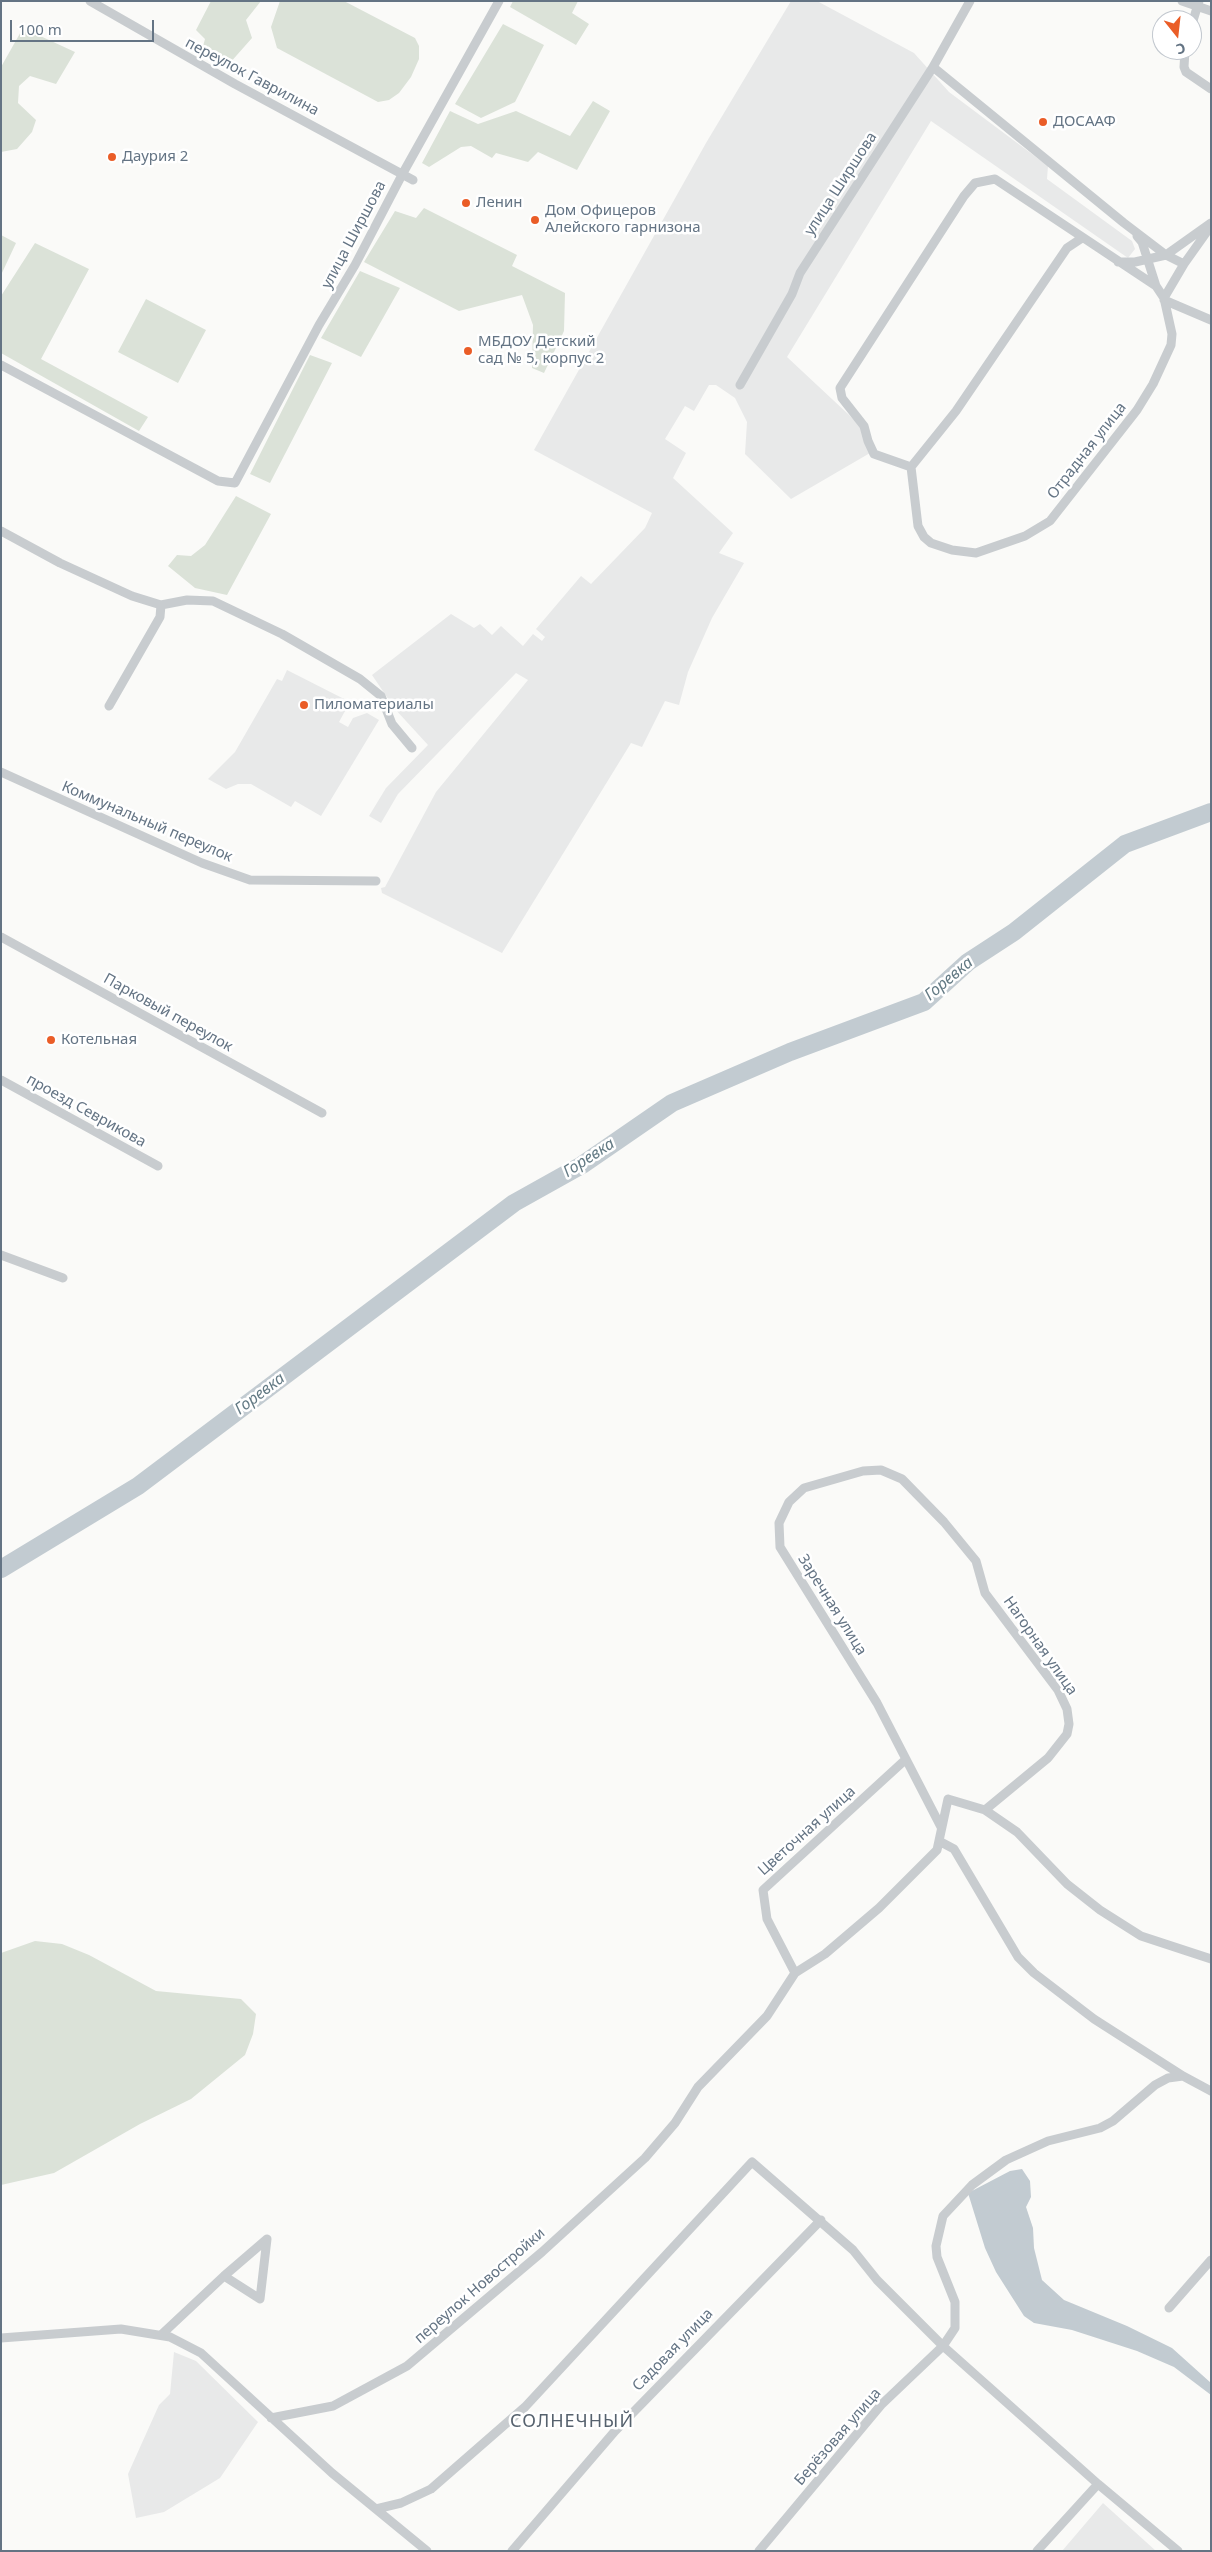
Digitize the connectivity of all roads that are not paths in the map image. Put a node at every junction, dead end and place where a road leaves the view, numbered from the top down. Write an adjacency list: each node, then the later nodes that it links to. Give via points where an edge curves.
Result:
1 (90, 1): 10 (street, переулок Гаврилина)
2 (499, 1): 10 (street, улица Ширшова)
3 (970, 1): 8 (street, улица Ширшова)
4 (1182, 1): 5 (street)
5 (1198, 4): 6 (street)
6 (1211, 12)
7 (1185, 60): 9 (street, via 1186,72)
8 (933, 67): 13 (street); 23 (street, улица Ширшова, via 800,273 792,294)
9 (1211, 89)
10 (402, 174): 11 (street, переулок Гаврилина); 22 (street, улица Ширшова, via 234,483 218,482)
11 (413, 180)
12 (1211, 224): 15 (street); 18 (street)
13 (1127, 225): 15 (street); 16 (street, via 1142,242)
14 (1082, 238): 17 (street, Отрадная улица); 24 (street, via 1067,248 956,411); 24 (street, Отрадная улица, via 995,179 974,183 964,196 840,388 847,406 864,426 874,454)
15 (1166, 255): 16 (street); 18 (street)
16 (1148, 259): 17 (street); 19 (street)
17 (1118, 262): 19 (street, Отрадная улица)
18 (1184, 264): 20 (street)
19 (1156, 286): 20 (street, Отрадная улица)
20 (1164, 299): 21 (street); 24 (street, Отрадная улица, via 1172,334 1171,346 1153,384 1137,410 1050,521 1010,542 976,553 931,544 918,526)
21 (1211, 320)
22 (1, 365)
23 (740, 385)
24 (911, 467)
25 (1, 531): 26 (street, via 60,563 123,592)
26 (161, 605): 27 (street, via 160,617); 28 (street, via 213,600 282,634 360,679 381,696 392,724)
27 (109, 706)
28 (412, 748)
29 (1, 772): 30 (street, Коммунальный переулок, via 202,863 250,880)
30 (376, 881)
31 (1, 937): 33 (street, Парковый переулок)
32 (1, 1080): 34 (street, проезд Севрикова)
33 (322, 1113)
34 (158, 1166)
35 (1, 1255): 36 (street)
36 (63, 1278)
37 (902, 1479): 38 (street, Заречная улица, via 881,1470 863,1471 804,1488 789,1502 779,1523 780,1547 877,1703); 39 (street, Нагорная улица, via 976,1561 985,1593 1058,1690 1067,1709 1067,1734 1048,1758)
38 (905, 1760): 40 (street, Заречная улица); 42 (street, Цветочная улица, via 762,1890 767,1919)
39 (985, 1810): 40 (street, via 948,1799); 41 (street, via 1017,1832 1067,1884 1108,1915 1141,1936)
40 (940, 1834): 42 (street, via 936,1850 879,1908 825,1954); 43 (street, via 954,1849 1018,1957 1034,1974 1094,2020)
41 (1211, 1959)
42 (795, 1973): 52 (street, переулок Новостройки, via 767,2016 698,2087 675,2123 638,2165 542,2252 407,2366 334,2406)
43 (1183, 2076): 44 (street); 51 (street, Берёзовая улица, via 1168,2078 1155,2085 1114,2121 1100,2128 1048,2141 1006,2160 972,2185 943,2216 936,2246 937,2257 955,2302 957,2318 955,2328)
44 (1211, 2091)
45 (821, 2220): 51 (street); 54 (street, via 752,2162 525,2407 431,2489 401,2504); 56 (street, Садовая улица, via 615,2431)
46 (1211, 2260): 48 (street)
47 (224, 2276): 47 (street, via 260,2245 266,2239 260,2299); 49 (street)
48 (1169, 2308)
49 (161, 2335): 50 (street, via 121,2329); 52 (street, via 170,2336 201,2353)
50 (1, 2338)
51 (943, 2346): 53 (street); 57 (street, Берёзовая улица, via 881,2406)
52 (271, 2418): 54 (street)
53 (1098, 2484): 58 (street); 59 (street)
54 (376, 2509): 55 (street)
55 (427, 2551)
56 (512, 2551)
57 (759, 2551)
58 (1037, 2551)
59 (1178, 2551)

